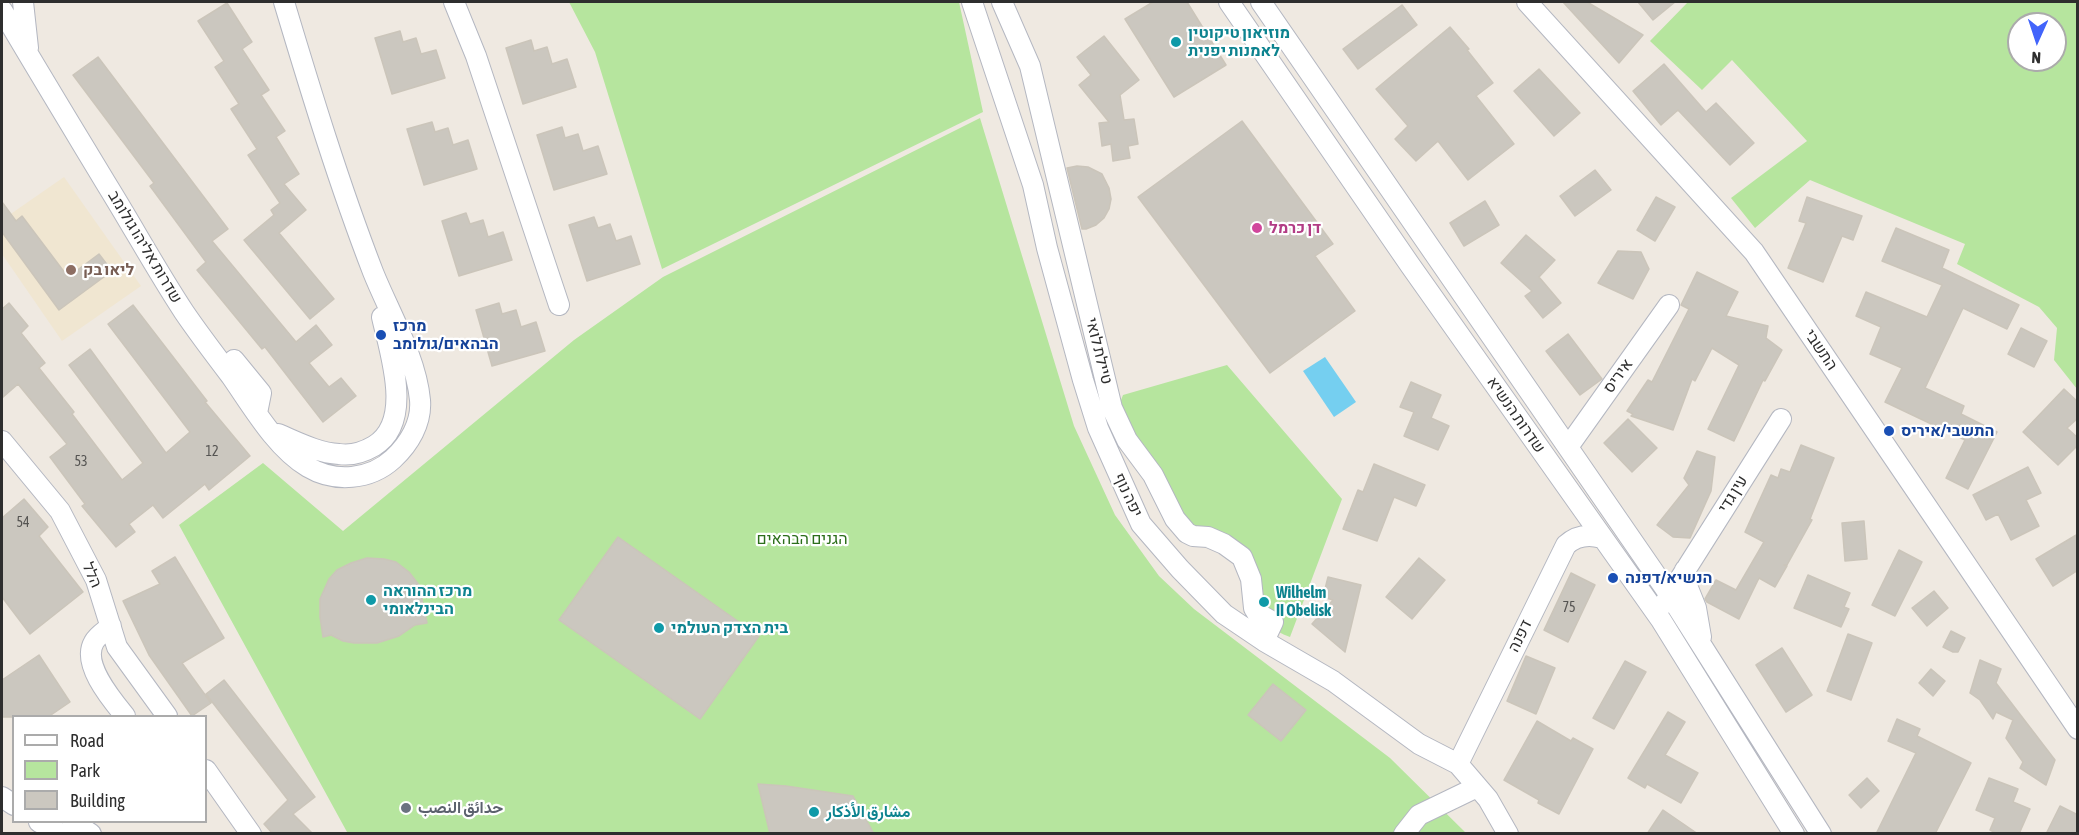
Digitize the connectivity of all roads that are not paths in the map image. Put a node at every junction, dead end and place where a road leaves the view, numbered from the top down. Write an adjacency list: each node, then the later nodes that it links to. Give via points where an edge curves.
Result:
1 (16, 2): 10 (street)
2 (23, 2): 11 (street)
3 (284, 2): 11 (street, שדרות אליהו גולומב, via 373,271 396,380 392,426 383,441 361,453 338,454 270,431 184,311)
4 (454, 2): 12 (street, via 476,56)
5 (972, 2): 22 (street, יפה נוף, via 1034,185 1047,248 1098,428 1124,488 1141,524 1180,569 1224,614)
6 (1002, 2): 22 (street, טיילת לואי, via 1030,66 1112,408 1127,440 1187,533 1208,537 1242,556 1251,579 1254,608 1273,622)
7 (1230, 2): 17 (street, שדרות הנשיא)
8 (1262, 2): 16 (street, שדרות הנשיא)
9 (1527, 2): 26 (street, התשבי, via 1754,252)
10 (2, 9): 11 (street, שדרות אליהו גולומב)
11 (29, 57)
12 (559, 305)
13 (1669, 305): 16 (street, איריס)
14 (1781, 419): 18 (street, עין גדי)
15 (2, 441): 21 (street, הלל, via 60,511 96,580)
16 (1568, 447): 19 (street, שדרות הנשיא)
17 (1602, 538): 20 (street, שדרות הנשיא); 27 (street, דפנה, via 1580,536 1566,545)
18 (1685, 570): 19 (street, עין גדי); 23 (street)
19 (1669, 594): 20 (street, עין גדי); 23 (street, שדרות הנשיא)
20 (1661, 620): 37 (street, שדרות הנשיא)
21 (111, 626): 24 (street, via 94,641 90,651 94,671); 25 (street, הלל, via 117,647)
22 (1264, 641): 27 (street, יפה נוף, via 1341,687 1419,744)
23 (1701, 643): 38 (street, שדרות הנשיא)
24 (124, 715)
25 (166, 715)
26 (2078, 729)
27 (1458, 764): 29 (street, יפה נוף)
28 (207, 771): 34 (street)
29 (1477, 787): 35 (street, via 1419,815); 36 (street, יפה נוף)
30 (74, 823): 33 (street)
31 (39, 825): 32 (street)
32 (62, 834)
33 (91, 834)
34 (251, 834)
35 (1404, 834)
36 (1508, 834)
37 (1794, 834)
38 (1821, 834)

